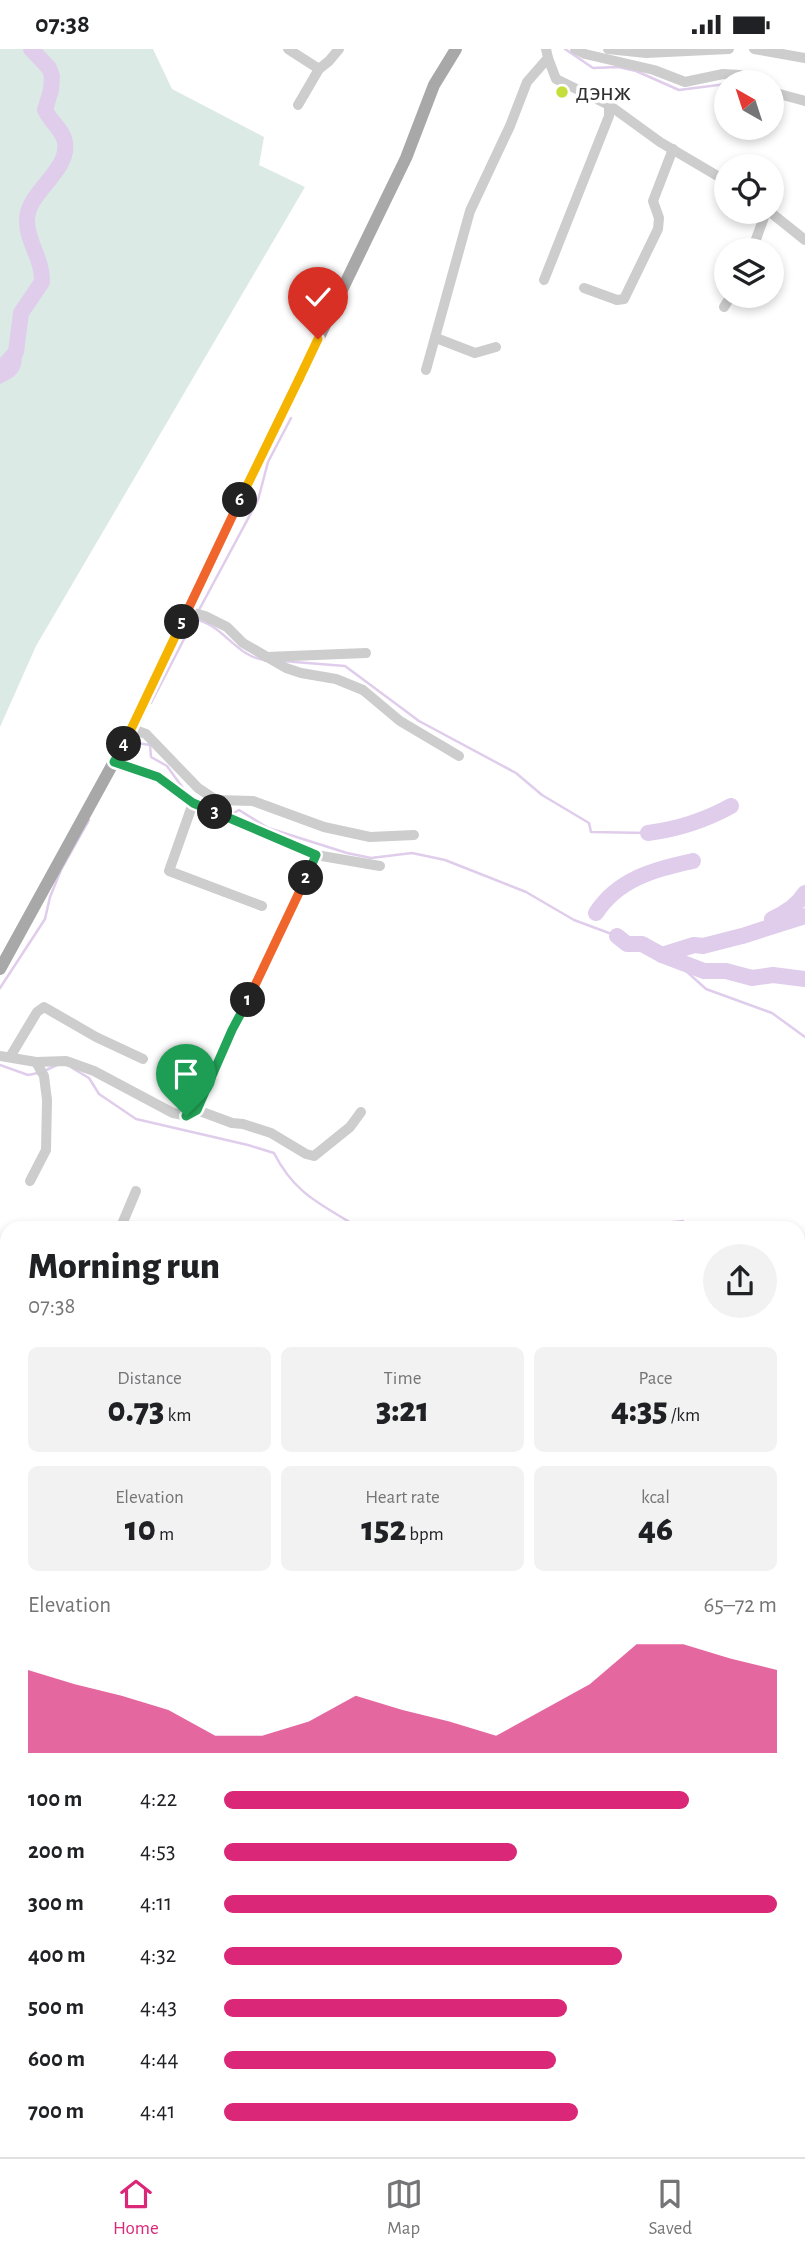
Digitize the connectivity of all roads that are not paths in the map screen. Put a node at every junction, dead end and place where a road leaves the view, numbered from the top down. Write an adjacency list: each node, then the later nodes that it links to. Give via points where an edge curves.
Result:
1 (288, 49): 10 (street)
2 (339, 49): 10 (street)
3 (456, 49): 25 (main road, via 434,85 406,158)
4 (575, 49): 11 (street, via 685,82)
5 (608, 49): 6 (street, via 646,53)
6 (729, 49)
7 (754, 49): 9 (street)
8 (547, 54): 14 (street, via 556,79); 22 (street, via 527,82 470,211)
9 (805, 58)
10 (319, 69): 15 (street)
11 (714, 76)
12 (784, 95): 13 (street)
13 (805, 101)
14 (609, 104): 16 (street); 20 (street, via 609,116)
15 (298, 105)
16 (673, 149): 17 (street); 21 (street, via 653,201 658,229 624,299)
17 (714, 174)
18 (784, 224): 19 (street)
19 (805, 240)
20 (544, 280)
21 (584, 288)
22 (436, 338): 23 (street, via 475,353); 24 (street)
23 (496, 348)
24 (426, 370)
25 (187, 611): 27 (street, via 227,627); 28 (main road)
26 (366, 653): 27 (street)
27 (266, 657): 29 (street, via 301,673 363,689 400,721)
28 (132, 729): 30 (main road); 32 (street, via 146,734 198,788 216,800 253,801 324,827 370,837)
29 (459, 756)
30 (114, 762): 31 (street, via 158,777); 36 (main road)
31 (193, 803): 33 (street); 35 (street, via 169,871)
32 (414, 835)
33 (316, 855): 34 (street); 40 (street)
34 (380, 866)
35 (262, 907)
36 (0, 969)
37 (5, 1056): 38 (street, via 44,1007); 39 (street)
38 (142, 1059)
39 (36, 1062): 40 (street, via 66,1061 182,1116); 42 (street, via 44,1076 47,1100 46,1150)
40 (197, 1110): 41 (street, via 271,1133 314,1156)
41 (361, 1112)
42 (30, 1181)
43 (136, 1191): 44 (street)
44 (123, 1221)

